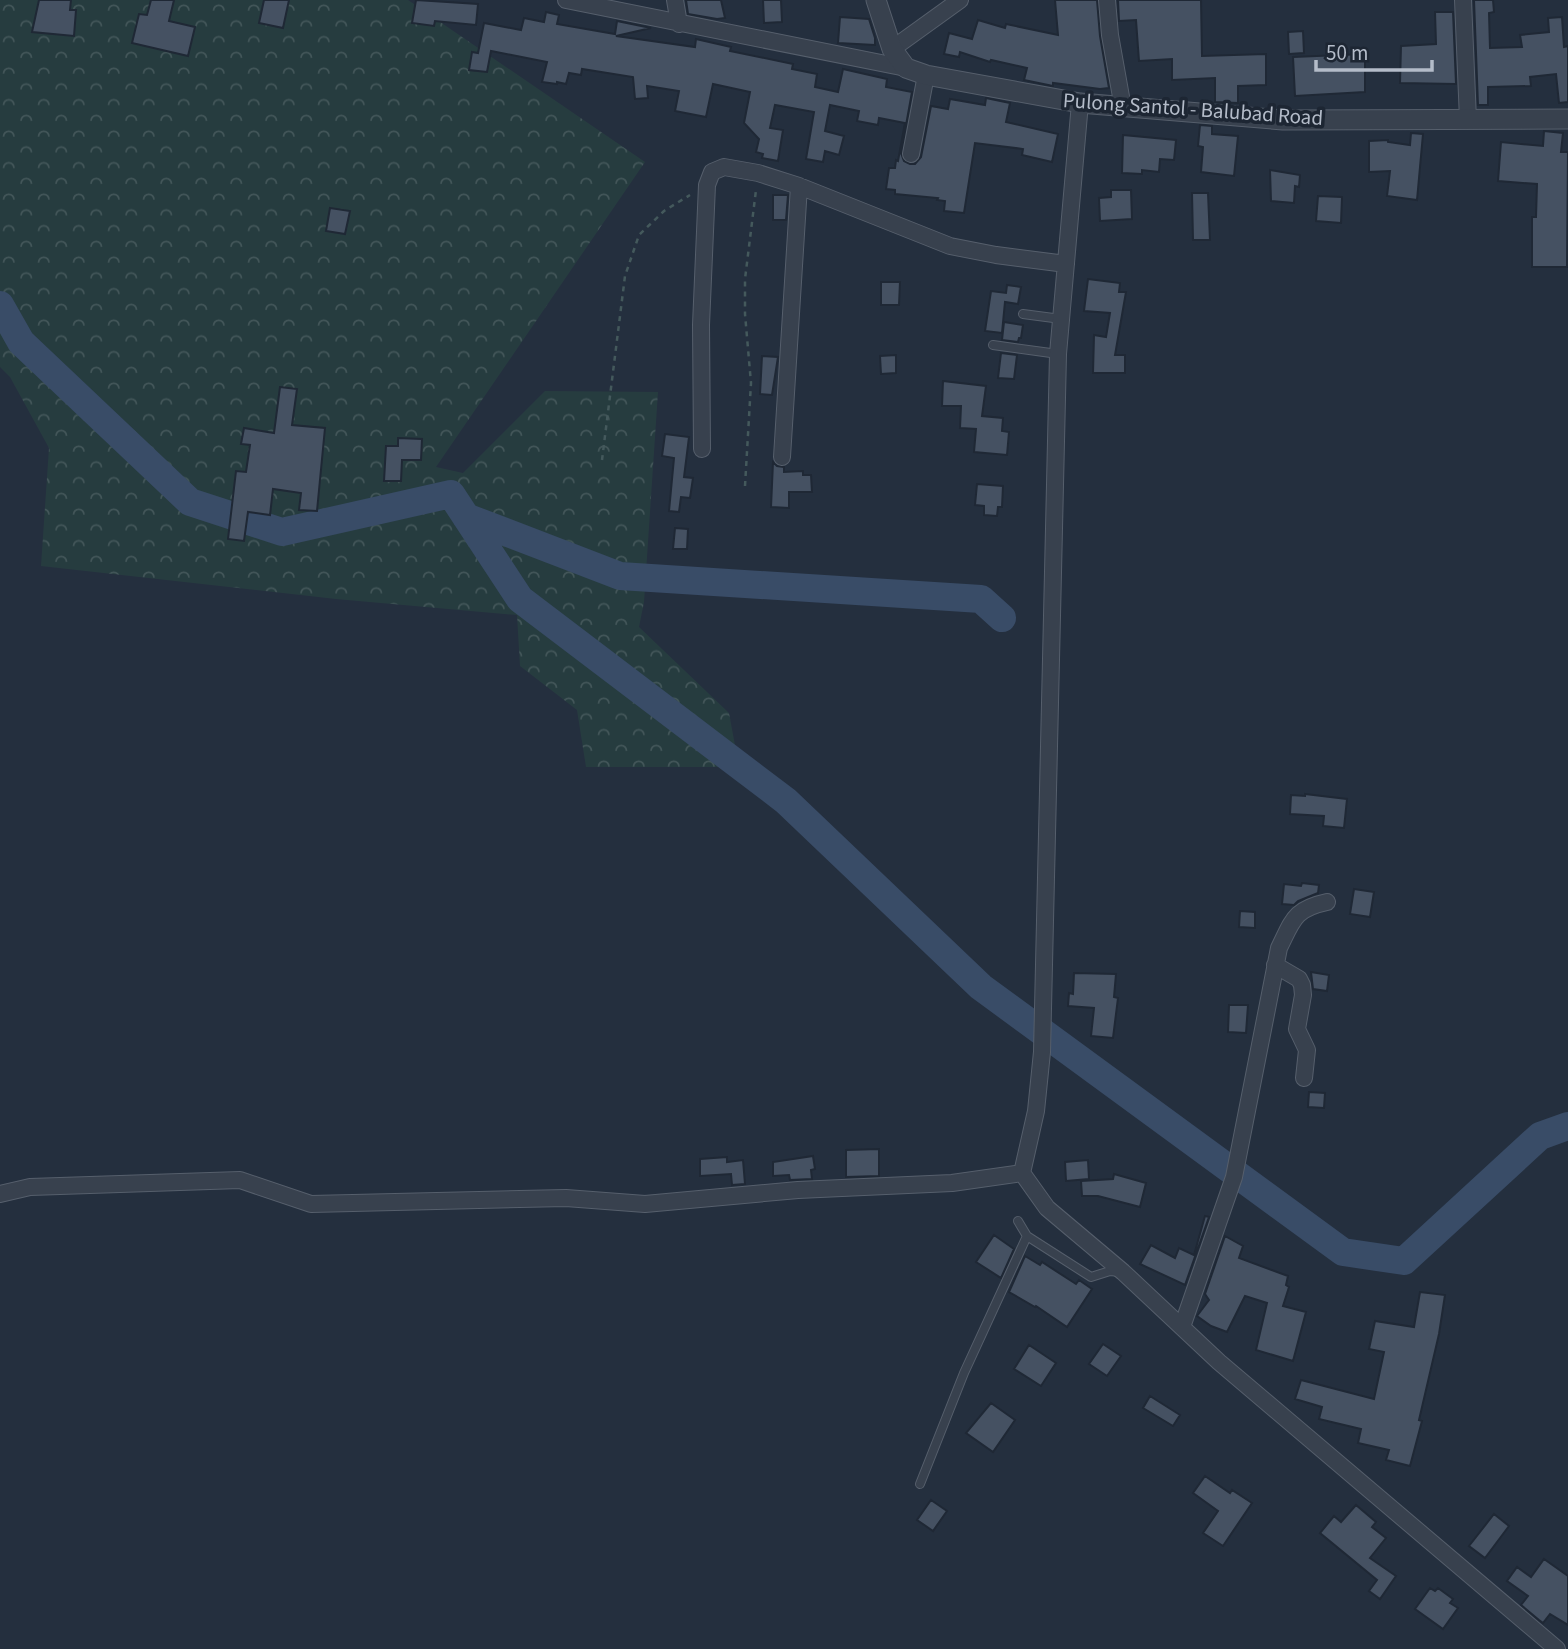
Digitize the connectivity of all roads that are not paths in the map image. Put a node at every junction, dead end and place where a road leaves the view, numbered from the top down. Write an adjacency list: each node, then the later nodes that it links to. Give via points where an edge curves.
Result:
1 (566, 0): 7 (street)
2 (674, 0): 7 (street)
3 (876, 0): 8 (street)
4 (960, 0): 8 (street)
5 (1107, 0): 12 (street)
6 (1463, 0): 14 (street)
7 (679, 24): 9 (street)
8 (892, 49): 9 (street)
9 (906, 68): 10 (street, Pulong Santol - Balubad Road)
10 (926, 75): 11 (street, Pulong Santol - Balubad Road); 15 (street)
11 (1080, 103): 12 (street, Pulong Santol - Balubad Road); 17 (street)
12 (1123, 108): 14 (street, Pulong Santol - Balubad Road, via 1283,120)
13 (1568, 119): 14 (street, Pulong Santol - Balubad Road)
14 (1468, 120)
15 (911, 154)
16 (799, 186): 17 (street, via 950,246); 22 (street, via 724,167 712,172 707,185); 23 (street)
17 (1066, 264): 19 (street)
18 (1023, 314): 19 (lane)
19 (1061, 319): 21 (street)
20 (993, 345): 21 (lane)
21 (1058, 354): 27 (street, via 1042,1052 1036,1111)
22 (702, 449)
23 (782, 457)
24 (1326, 902): 25 (street, via 1307,906 1295,916)
25 (1275, 965): 26 (street, via 1303,985 1297,1029 1307,1050); 32 (street, via 1235,1173)
26 (1304, 1078)
27 (1022, 1174): 28 (street, via 645,1204 566,1198 311,1204 240,1180 30,1187); 31 (street, via 1047,1208)
28 (0, 1194)
29 (1018, 1221): 30 (lane)
30 (1027, 1236): 31 (lane, via 1091,1277); 33 (lane, via 964,1373)
31 (1123, 1272): 32 (street)
32 (1182, 1327): 34 (street)
33 (920, 1484)
34 (1558, 1649)

